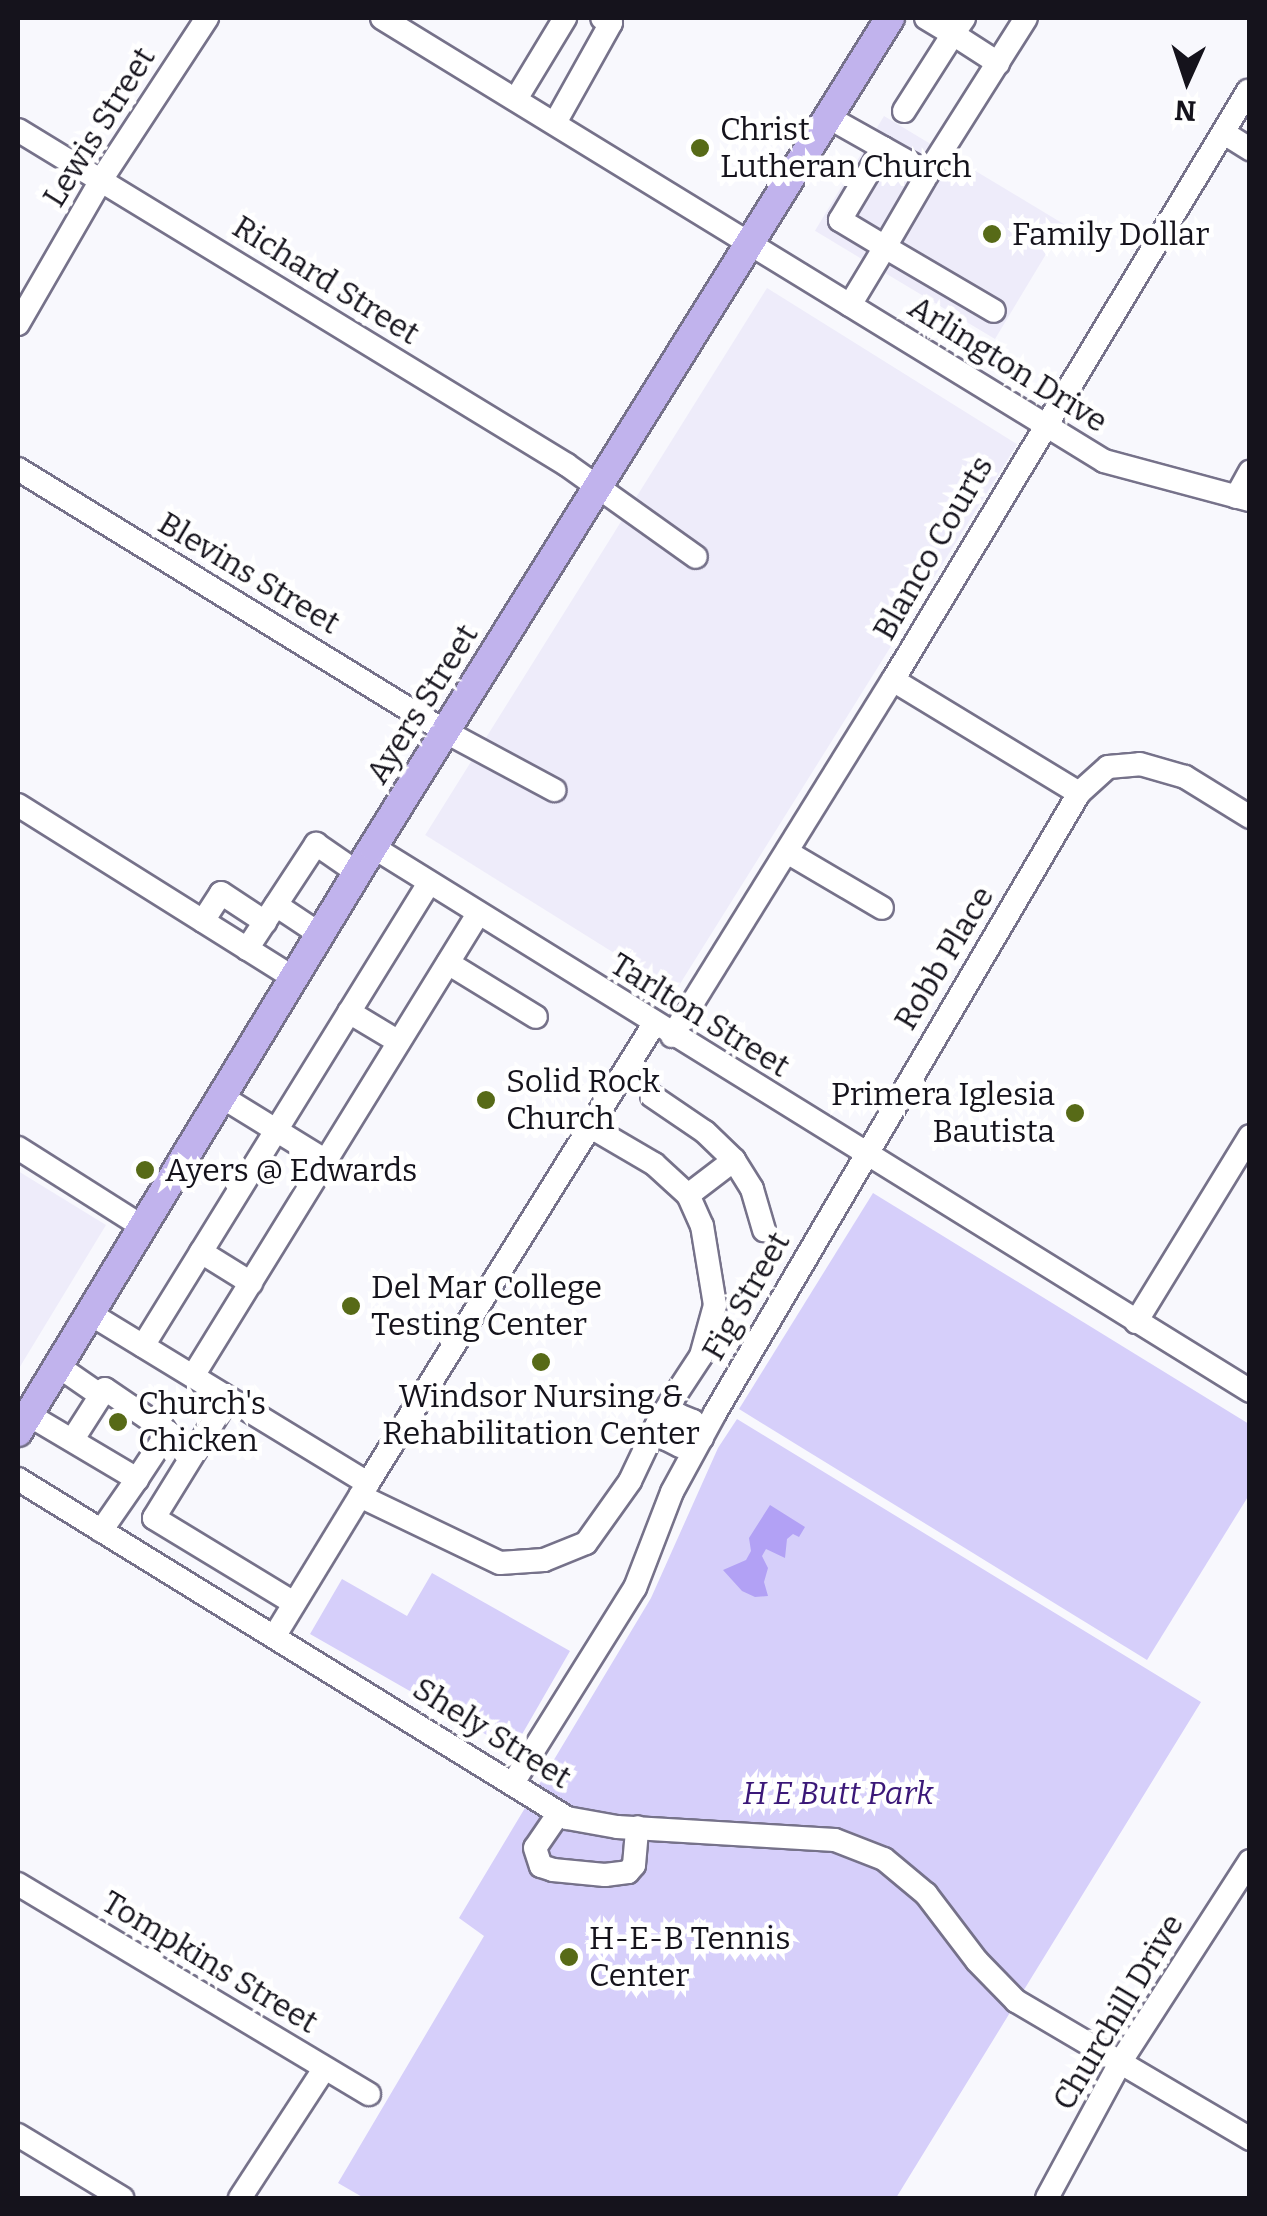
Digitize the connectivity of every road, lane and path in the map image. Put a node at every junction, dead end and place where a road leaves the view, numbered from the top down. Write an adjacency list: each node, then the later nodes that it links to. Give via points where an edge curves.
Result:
1 (207, 18): 20 (street, Lewis Street)
2 (382, 18): 11 (street, Arlington Drive)
3 (566, 18): 11 (street)
4 (602, 18): 14 (street, via 611,23)
5 (890, 18): 13 (main road, Ayers Street)
6 (926, 18): 8 (street)
7 (1026, 18): 9 (street)
8 (959, 26): 9 (street); 12 (street)
9 (998, 63): 19 (street)
10 (1248, 91): 16 (street, Blanco Courts)
11 (516, 99): 14 (street, Arlington Drive)
12 (904, 111)
13 (828, 118): 17 (street); 21 (main road, Ayers Street)
14 (555, 123): 21 (street, Arlington Drive)
15 (18, 130): 20 (street, Richard Street)
16 (1224, 134): 18 (street); 26 (street, Blanco Courts)
17 (883, 148): 19 (street); 22 (street, via 840,220)
18 (1250, 149)
19 (928, 173): 22 (street)
20 (101, 180): 25 (street, Lewis Street); 29 (street, Richard Street)
21 (751, 243): 23 (street, Arlington Drive); 29 (main road, Ayers Street)
22 (885, 246): 23 (street); 24 (street)
23 (850, 305): 26 (street, Arlington Drive)
24 (994, 311)
25 (18, 324)
26 (1043, 426): 30 (street, Arlington Drive, via 1104,461); 32 (street, Blanco Courts)
27 (18, 469): 33 (street, Blevins Street)
28 (1250, 472): 30 (street)
29 (599, 488): 31 (street, Richard Street); 33 (main road, Ayers Street)
30 (1242, 499)
31 (696, 557)
32 (893, 680): 35 (street); 39 (street, Blanco Courts)
33 (446, 732): 34 (street, Blevins Street); 38 (main road, Ayers Street)
34 (554, 790)
35 (1079, 792): 37 (street, via 1108,767 1140,764 1184,777); 60 (street, Robb Place)
36 (18, 805): 45 (street)
37 (1250, 817)
38 (373, 847): 40 (main road, Ayers Street); 41 (street, Tarlton Street)
39 (786, 852): 42 (street); 52 (street, Blanco Courts)
40 (358, 873): 43 (street, via 316,844); 46 (main road, Ayers Street)
41 (429, 882): 44 (street, Tarlton Street); 50 (street)
42 (882, 908)
43 (270, 914): 45 (street, via 220,894); 46 (street); 47 (street)
44 (478, 914): 48 (street); 52 (street, Tarlton Street)
45 (203, 921): 47 (street)
46 (321, 934): 49 (main road, Ayers Street)
47 (247, 949): 49 (street)
48 (448, 963): 51 (street); 53 (street)
49 (295, 979): 55 (main road, Ayers Street)
50 (349, 1012): 53 (street); 57 (street)
51 (536, 1017)
52 (663, 1030): 56 (street, Blanco Courts); 60 (street, Tarlton Street)
53 (399, 1042): 62 (street)
54 (652, 1096): 61 (street)
55 (222, 1098): 57 (street); 64 (main road, Ayers Street)
56 (588, 1126): 63 (street, via 654,1164); 82 (street, Blanco Courts)
57 (276, 1131): 62 (street); 66 (street)
58 (1250, 1136): 69 (street)
59 (18, 1148): 64 (street)
60 (865, 1156): 69 (street, Tarlton Street); 78 (street, Fig Street)
61 (734, 1160): 63 (street); 65 (street, via 752,1189)
62 (326, 1161): 67 (street)
63 (688, 1196): 76 (street, via 702,1226 715,1305 701,1356)
64 (143, 1227): 68 (main road, Ayers Street)
65 (764, 1230)
66 (201, 1252): 67 (street); 70 (street)
67 (251, 1283): 72 (street)
68 (89, 1313): 70 (street); 71 (main road, Ayers Street)
69 (1136, 1322): 73 (street, Tarlton Street)
70 (144, 1346): 72 (street)
71 (58, 1366): 74 (street); 77 (main road, Ayers Street)
72 (193, 1376): 75 (street)
73 (1250, 1391)
74 (100, 1396): 79 (street); 81 (street, via 104,1389 168,1432)
75 (228, 1398): 82 (street); 83 (street)
76 (660, 1420): 78 (street, via 678,1415 693,1421); 82 (street, via 630,1480 586,1543 544,1560 500,1563)
77 (23, 1423): 79 (street)
78 (702, 1438): 88 (street, Fig Street, via 672,1492 635,1588)
79 (72, 1439): 81 (street)
80 (18, 1479): 84 (street, Shely Street)
81 (137, 1479): 84 (street)
82 (364, 1490): 86 (street, Blanco Courts)
83 (154, 1518): 85 (street); 86 (street)
84 (101, 1531): 85 (street, Shely Street)
85 (134, 1551): 87 (street, Shely Street)
86 (294, 1603): 87 (street, Blanco Courts)
87 (274, 1637): 88 (street, Shely Street)
88 (513, 1783): 89 (street, Shely Street)
89 (559, 1813): 90 (street, Shely Street); 90 (street, via 535,1848 541,1866 554,1870 628,1872)
90 (637, 1827): 93 (street, Shely Street, via 835,1840 884,1859 926,1894 1016,2001)
91 (1250, 1861): 93 (street, Churchill Drive)
92 (18, 1884): 94 (street, Tompkins Street)
93 (1122, 2061): 97 (street, Shely Street); 100 (street, Churchill Drive)
94 (324, 2069): 95 (street, Tompkins Street); 99 (street)
95 (370, 2094)
96 (18, 2135): 98 (street)
97 (1250, 2139)
98 (122, 2198)
99 (240, 2198)
100 (1047, 2198)

